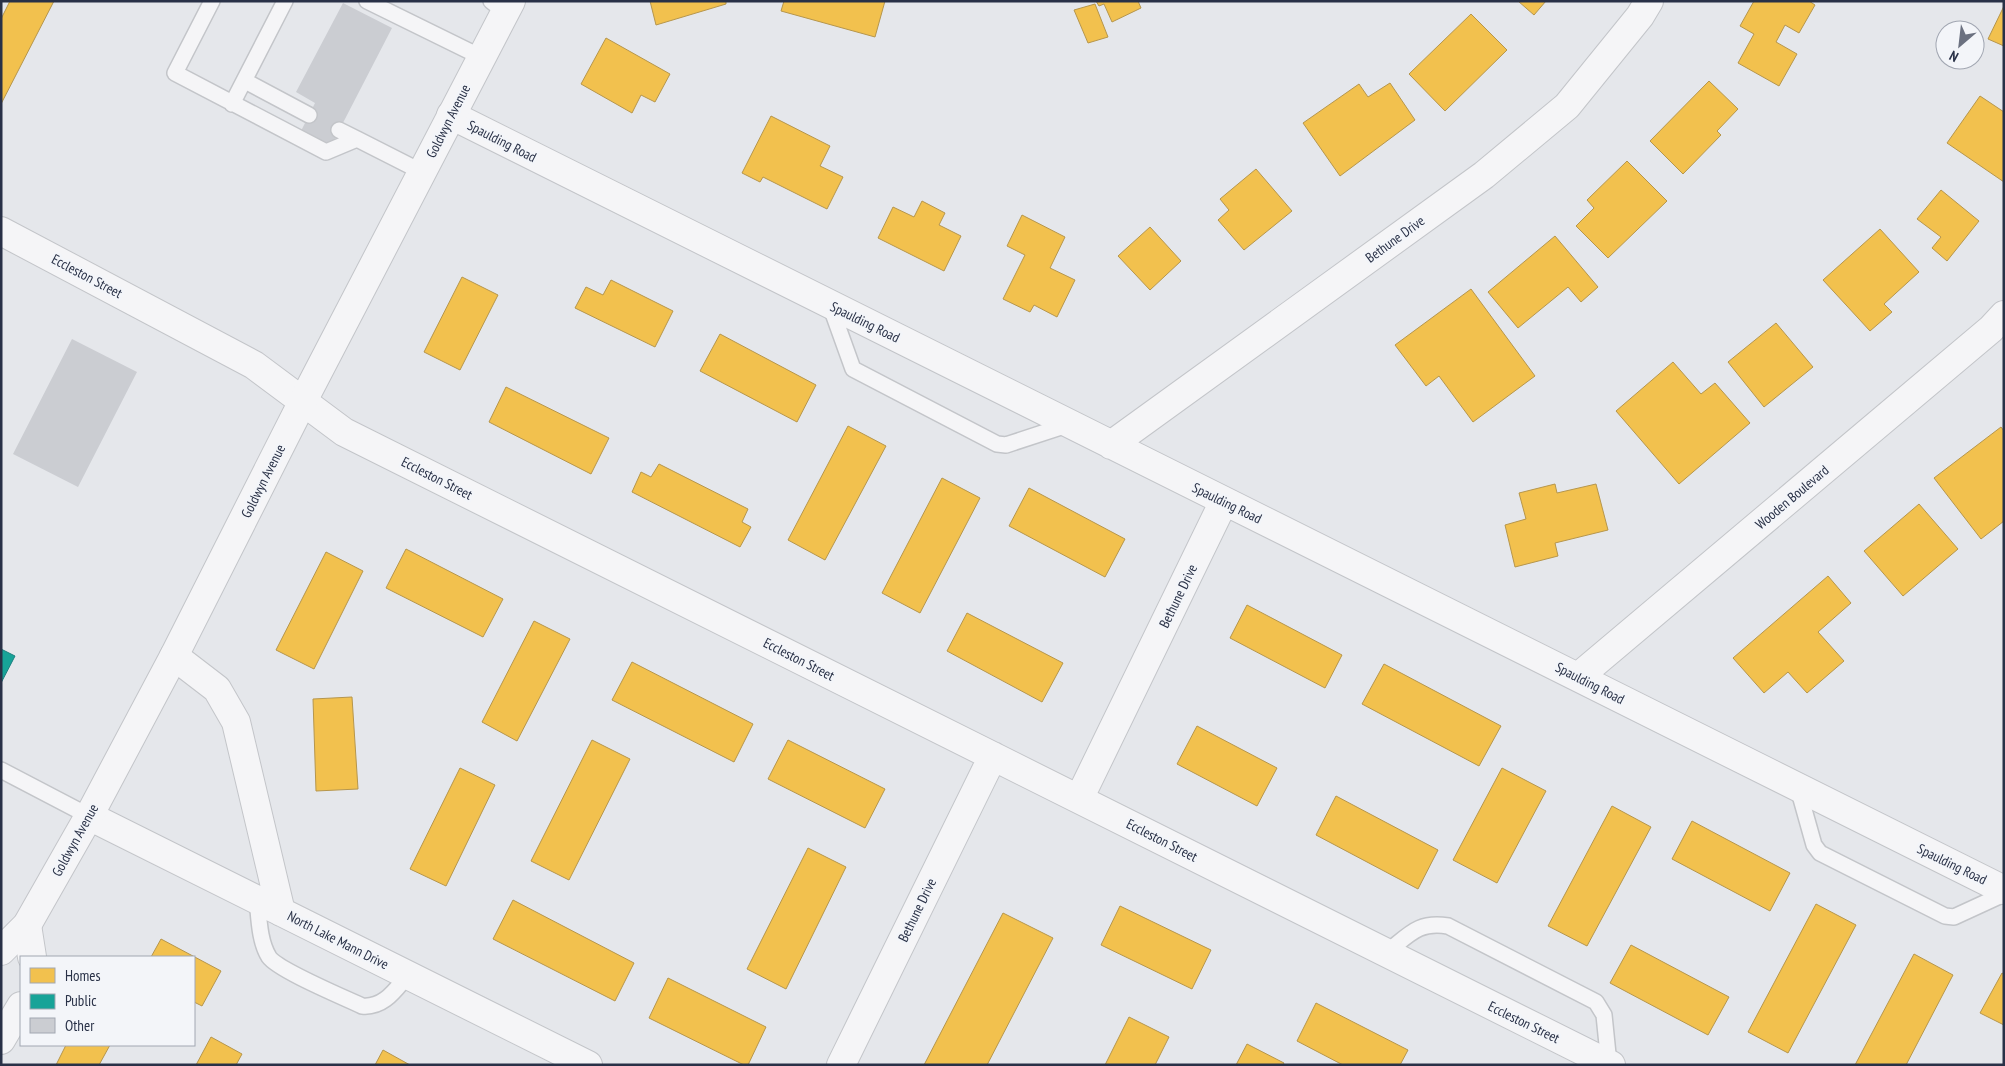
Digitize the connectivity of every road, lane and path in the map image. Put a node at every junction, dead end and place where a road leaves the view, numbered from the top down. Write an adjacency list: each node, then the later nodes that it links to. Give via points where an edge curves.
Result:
1 (212, 1): 8 (lane, via 174,73)
2 (285, 1): 7 (lane)
3 (367, 1): 6 (lane)
4 (1649, 1): 19 (street, Bethune Drive, via 1567,106 1484,175)
5 (502, 5): 6 (street, Goldwyn Avenue)
6 (482, 57): 10 (street, Goldwyn Avenue)
7 (245, 81): 8 (lane); 9 (lane)
8 (232, 104): 12 (lane, via 326,152)
9 (309, 114)
10 (451, 115): 13 (street, Goldwyn Avenue); 15 (street, Spaulding Road)
11 (340, 130): 12 (lane)
12 (357, 139): 13 (lane)
13 (422, 172): 17 (street, Goldwyn Avenue)
14 (1, 231): 17 (street, Eccleston Street, via 254,365)
15 (830, 305): 18 (street, Spaulding Road); 18 (lane, via 853,369 997,444 1006,445)
16 (2004, 315): 22 (street, Wooden Boulevard, via 1991,330)
17 (303, 401): 21 (street, Goldwyn Avenue); 23 (street, Eccleston Street, via 344,432)
18 (1070, 424): 19 (street, Spaulding Road)
19 (1111, 445): 20 (street, Spaulding Road)
20 (1224, 501): 22 (street, Spaulding Road); 26 (street, Bethune Drive)
21 (174, 656): 27 (street, Goldwyn Avenue); 30 (street, via 217,688 236,722)
22 (1578, 677): 25 (street, Spaulding Road)
23 (993, 756): 26 (street, Eccleston Street); 40 (street, Bethune Drive)
24 (1, 770): 27 (lane)
25 (1798, 788): 28 (street, Spaulding Road); 28 (lane, via 1814,845 1820,853 1945,916 1954,917)
26 (1079, 799): 33 (street, Eccleston Street)
27 (89, 816): 29 (street, North Lake Mann Drive); 31 (street, Goldwyn Avenue)
28 (2004, 892)
29 (257, 899): 30 (street, North Lake Mann Drive); 35 (lane, via 264,946 269,958 281,968 362,1006 371,1007 387,999)
30 (281, 912): 35 (street, North Lake Mann Drive)
31 (27, 925): 32 (street, Goldwyn Avenue); 34 (street)
32 (1, 951)
33 (1386, 953): 38 (street, Eccleston Street); 38 (lane, via 1419,927 1448,926 1596,1002 1604,1015)
34 (32, 956)
35 (408, 975): 39 (street, North Lake Mann Drive)
36 (20, 1008): 37 (street)
37 (1, 1040)
38 (1610, 1064)
39 (588, 1065)
40 (841, 1065)

